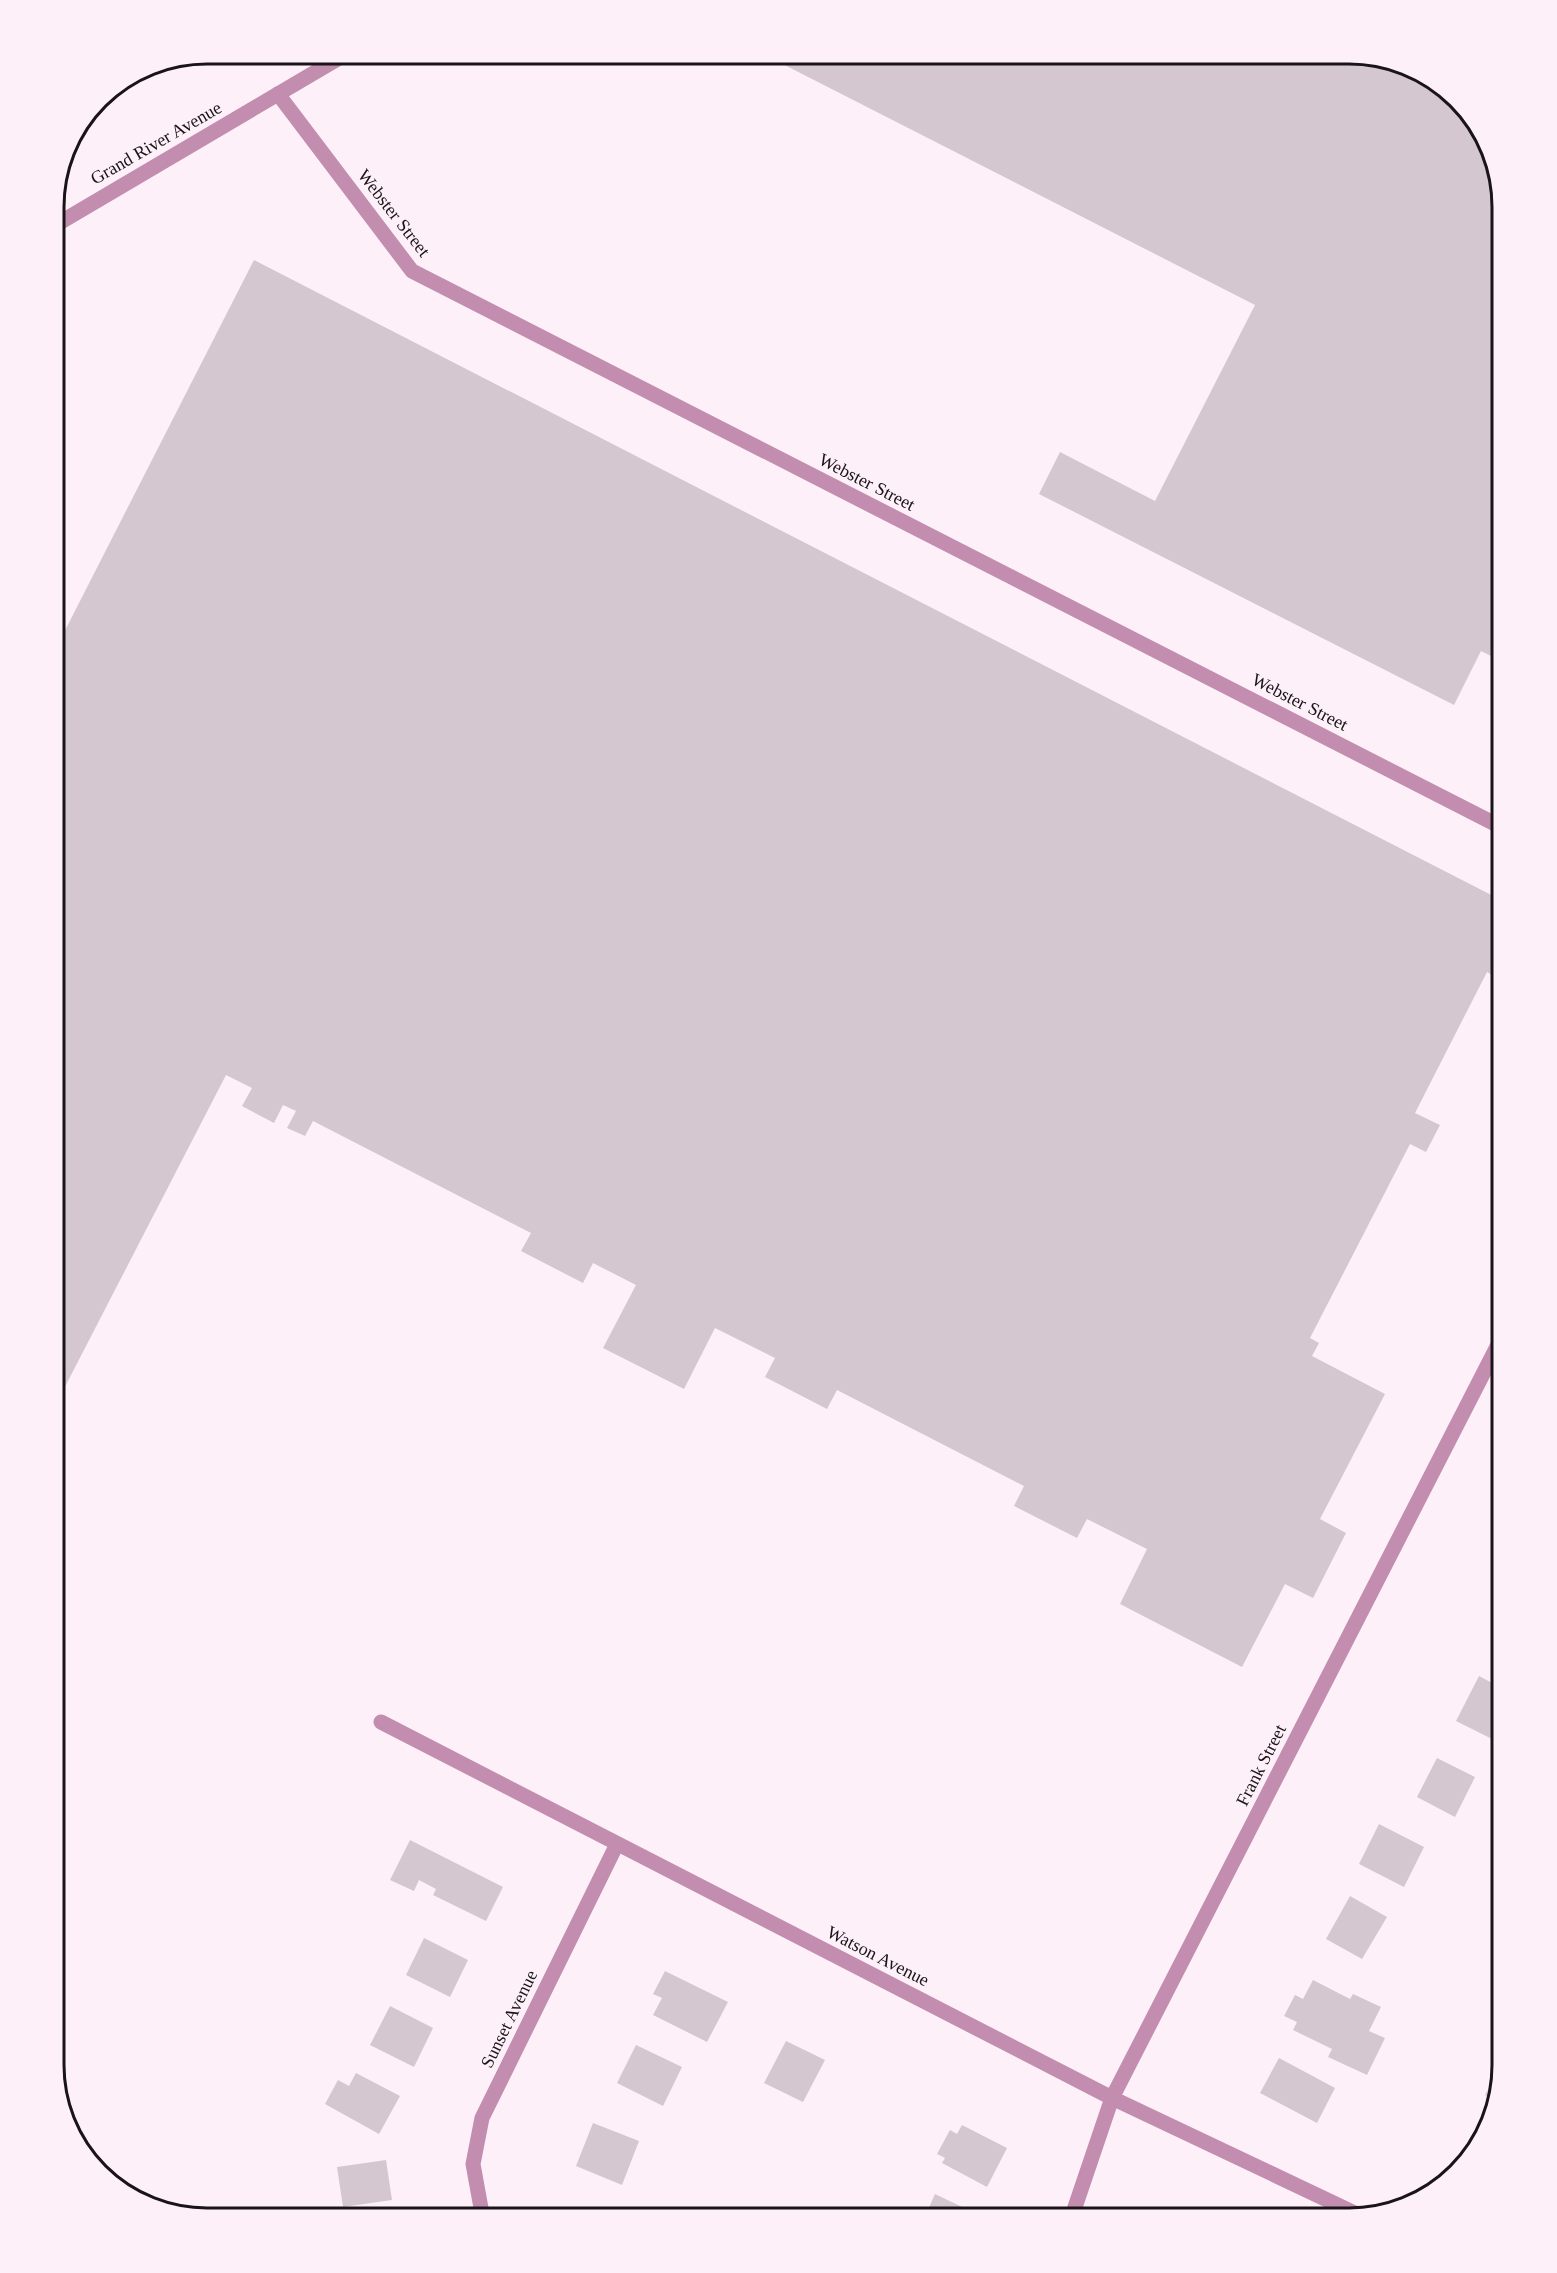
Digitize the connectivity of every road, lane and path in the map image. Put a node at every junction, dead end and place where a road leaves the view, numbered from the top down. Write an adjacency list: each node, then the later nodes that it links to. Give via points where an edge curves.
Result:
1 (329, 64): 2 (street, Grand River Avenue)
2 (278, 94): 3 (street, Grand River Avenue); 4 (street, Webster Street, via 412,271)
3 (65, 220)
4 (1492, 822)
5 (1492, 1356): 8 (street, Frank Street)
6 (381, 1722): 7 (street, Watson Avenue)
7 (617, 1844): 8 (street, Watson Avenue); 9 (street, Sunset Avenue, via 482,2118 473,2164)
8 (1112, 2098): 10 (street, Frank Street); 11 (street, Watson Avenue)
9 (481, 2208)
10 (1075, 2208)
11 (1344, 2208)

